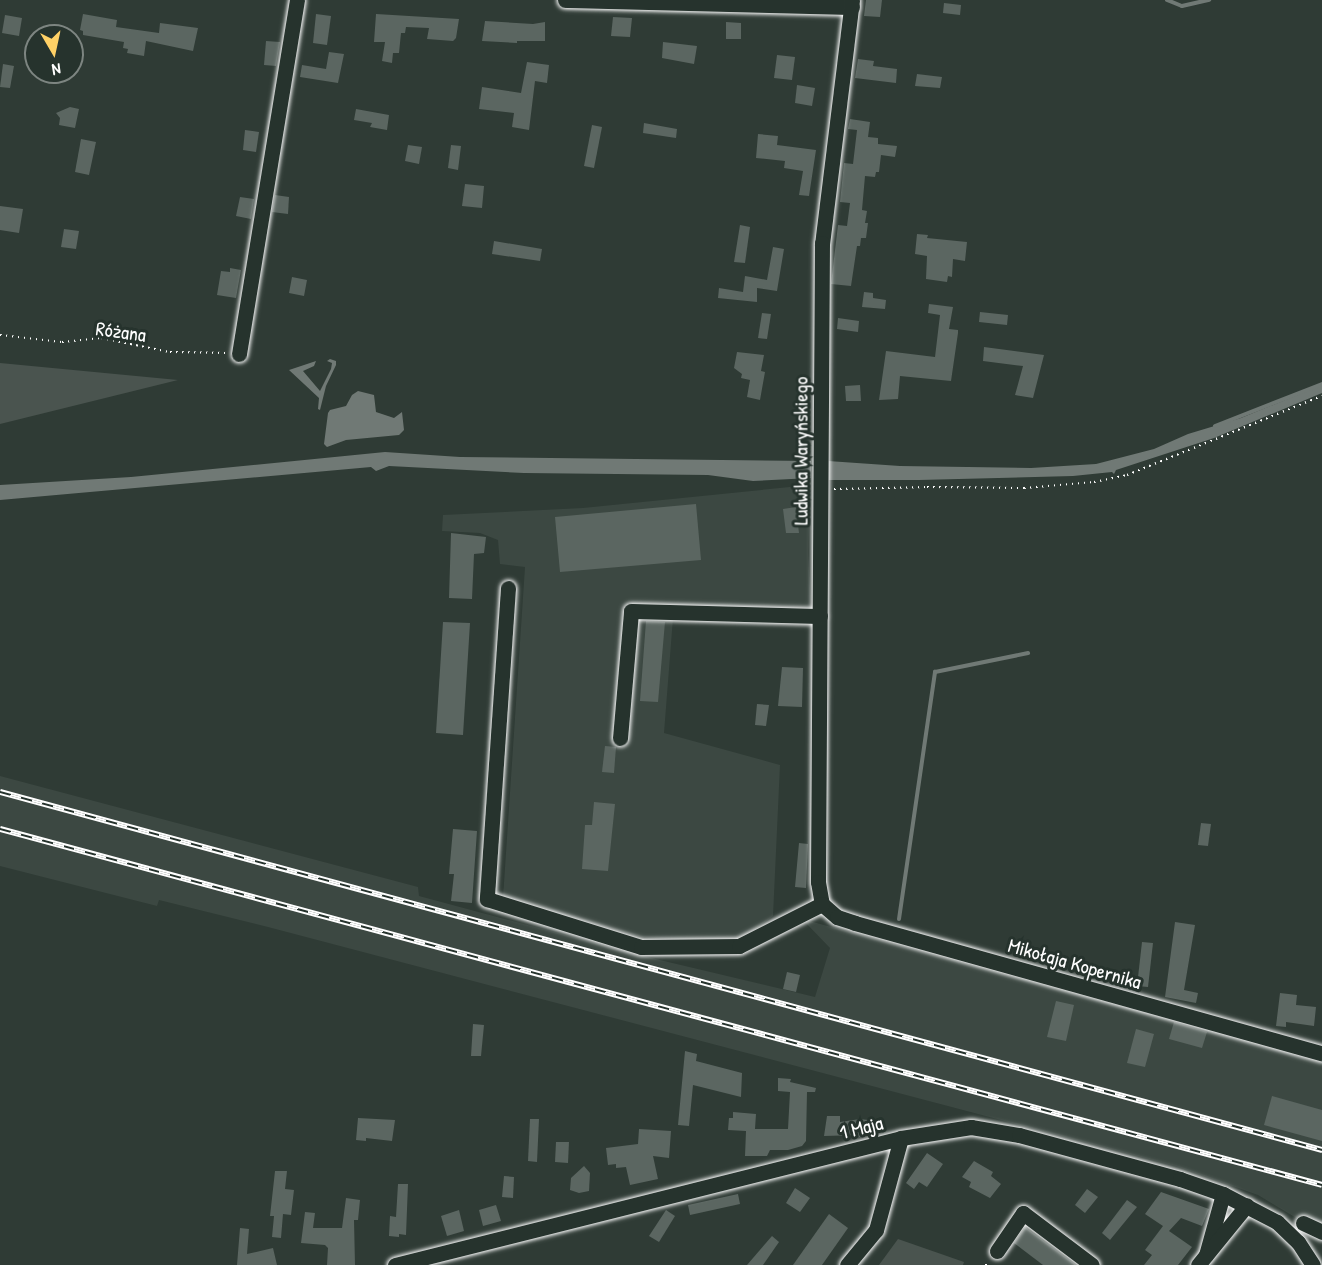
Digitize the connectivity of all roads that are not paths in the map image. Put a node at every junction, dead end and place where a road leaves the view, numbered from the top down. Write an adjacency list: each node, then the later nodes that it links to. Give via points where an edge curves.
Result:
1 (297, 0): 4 (street)
2 (565, 0): 3 (street)
3 (852, 4): 6 (street, Ludwika Waryńskiego, via 822,243)
4 (239, 354)
5 (508, 588): 8 (street, via 487,899 641,947 739,946)
6 (820, 616): 7 (street, via 631,611); 8 (street, Ludwika Waryńskiego)
7 (620, 738)
8 (822, 904): 9 (street, Mikołaja Kopernika, via 837,917 855,923)
9 (1322, 1053)
10 (901, 1138): 11 (street, 1 Maja, via 962,1128 992,1129); 17 (street, 1 Maja); 18 (street, via 876,1230)
11 (1223, 1194): 12 (street, 1 Maja); 16 (street)
12 (1247, 1205): 16 (street); 20 (street, 1 Maja, via 1287,1231)
13 (1303, 1223): 14 (street)
14 (1322, 1232)
15 (997, 1251): 19 (street, via 1023,1213)
16 (1202, 1260)
17 (395, 1265)
18 (847, 1265)
19 (1092, 1265)
20 (1313, 1265)

